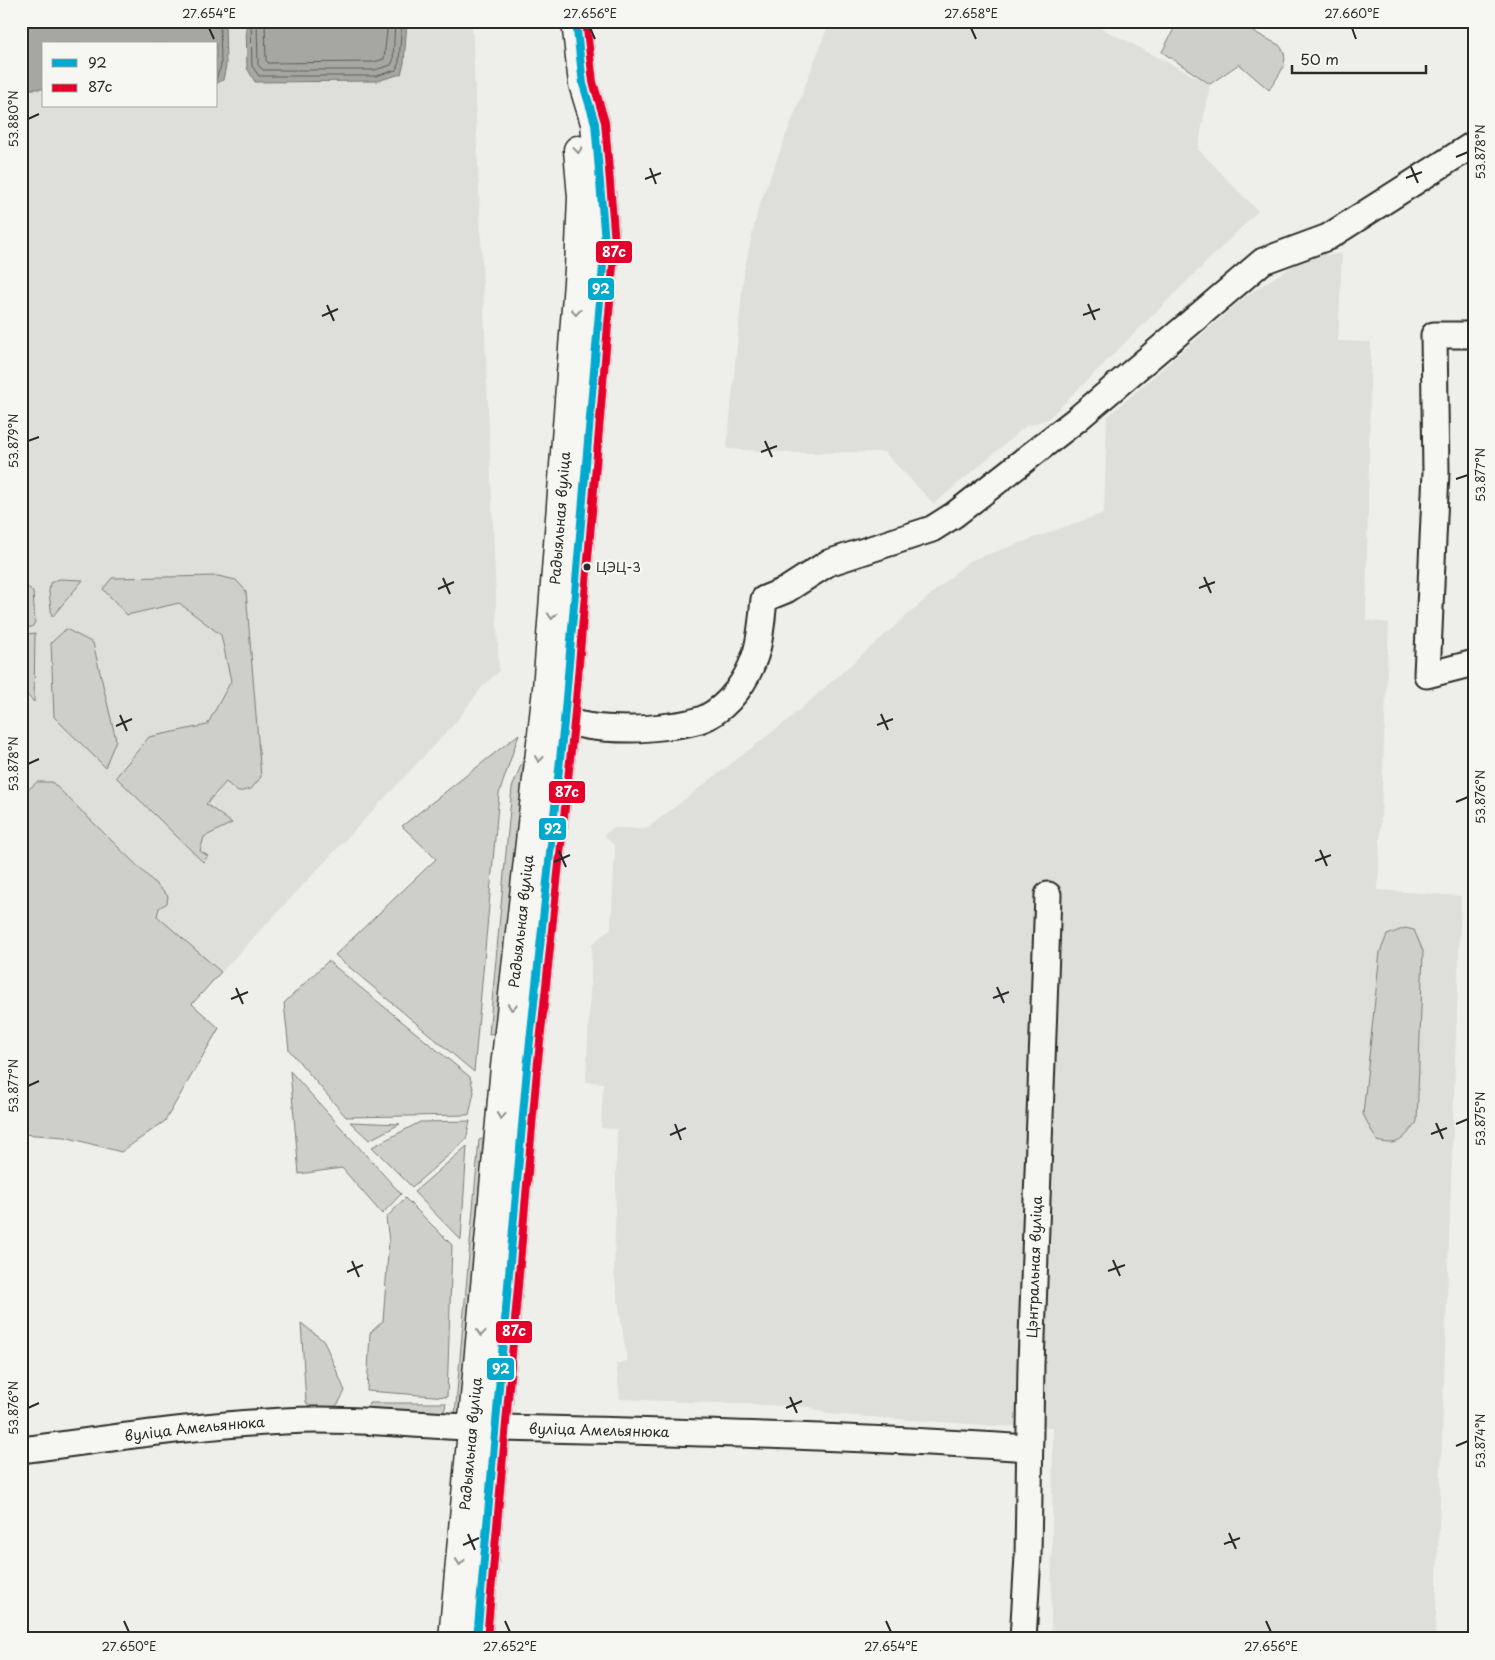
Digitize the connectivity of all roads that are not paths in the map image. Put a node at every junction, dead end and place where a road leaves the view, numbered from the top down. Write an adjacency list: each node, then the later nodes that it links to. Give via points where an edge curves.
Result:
1 (576, 21): 5 (main road, Радыяльная вуліца, via 583,84 595,123 605,242)
2 (1474, 144): 5 (street, via 1328,236 1263,261 1076,420 954,515 932,528 828,563 786,590 764,599 756,654 748,675 727,703 705,718 650,729 606,729)
3 (1474, 335): 4 (street, via 1434,335 1436,472 1427,675)
4 (1474, 663)
5 (554, 716): 7 (main road, Радыяльная вуліца, via 527,1069)
6 (1048, 895): 8 (street, Цэнтральная вуліца)
7 (483, 1428): 8 (street, вуліца Амельянюка, via 888,1439); 9 (street, вуліца Амельянюка, via 285,1421); 10 (main road, Радыяльная вуліца, one-way to 10); 11 (main road, Радыяльная вуліца)
8 (1030, 1448): 12 (street, Цэнтральная вуліца)
9 (21, 1450)
10 (453, 1639)
11 (477, 1639)
12 (1024, 1639)

